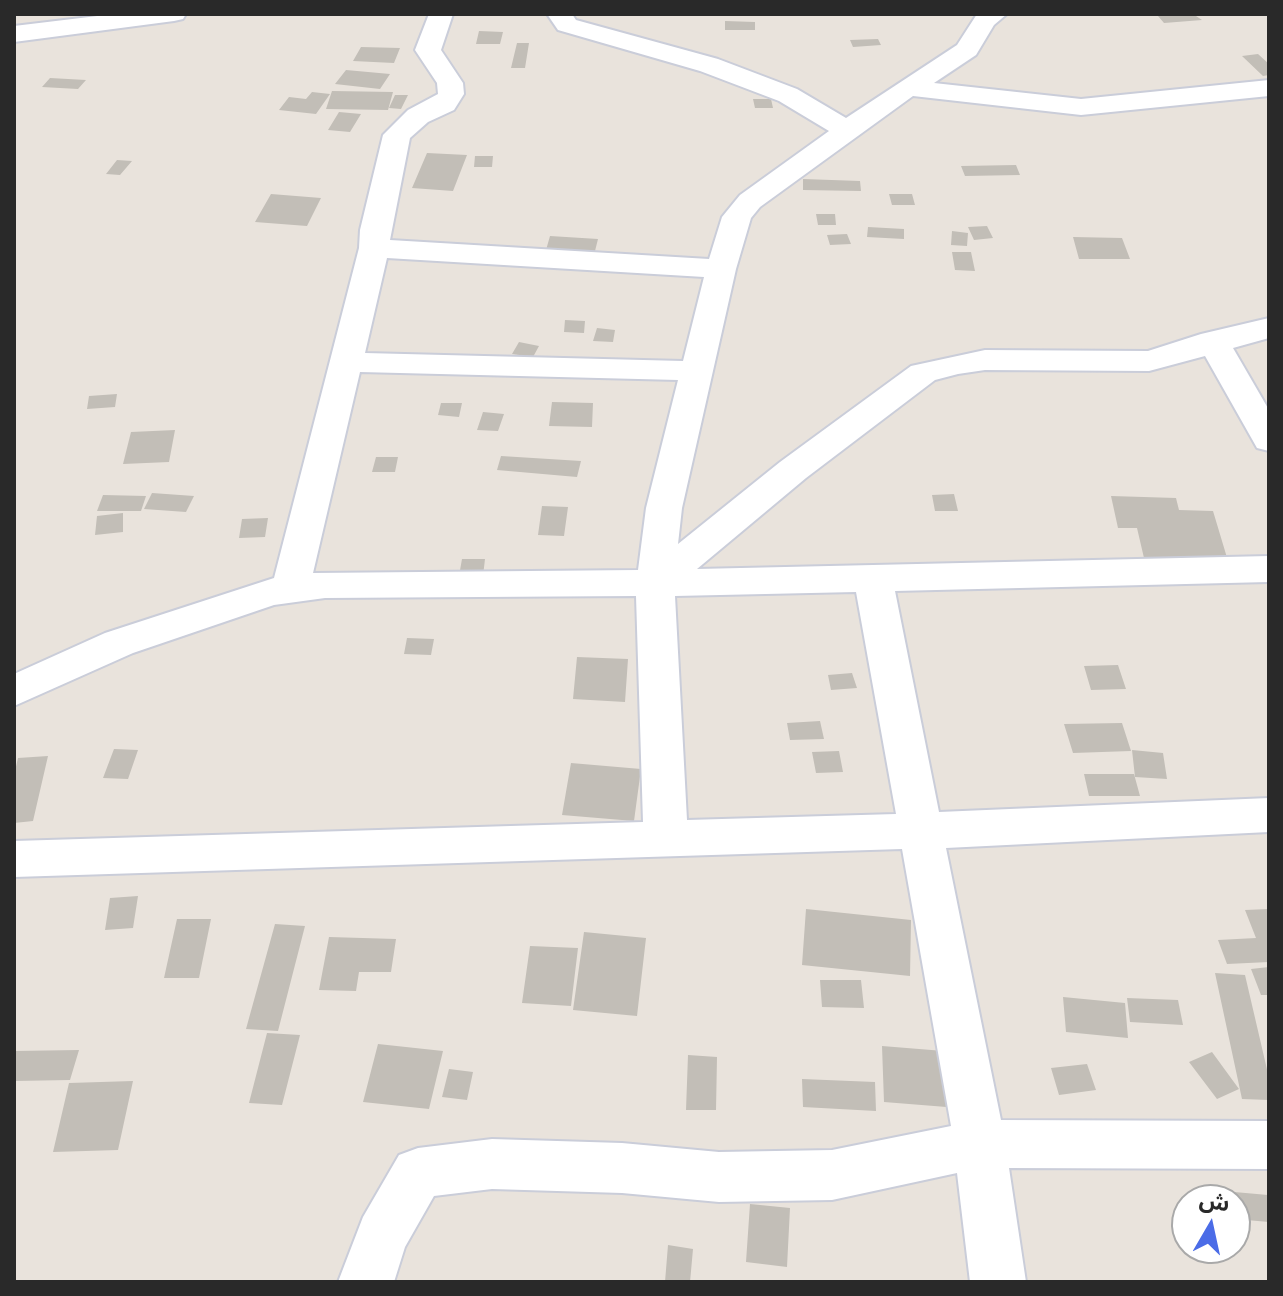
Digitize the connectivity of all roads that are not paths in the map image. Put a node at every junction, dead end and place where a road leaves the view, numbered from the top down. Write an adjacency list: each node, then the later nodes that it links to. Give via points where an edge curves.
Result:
1 (174, 14): 5 (street)
2 (441, 14): 9 (street, via 428,50 450,83 451,94 397,135)
3 (559, 14): 8 (street, via 567,25 709,65 788,95)
4 (995, 14): 6 (street, via 984,20 967,50)
5 (14, 34)
6 (910, 88): 7 (street, via 1081,107); 8 (street)
7 (1269, 88)
8 (847, 130): 10 (street, via 750,201 737,217)
9 (374, 248): 10 (street); 13 (street)
10 (721, 269): 14 (street)
11 (1269, 328): 12 (street)
12 (1213, 341): 15 (street); 18 (street, via 1149,361 985,360 923,373)
13 (346, 362): 14 (street); 19 (street)
14 (697, 371): 18 (street, via 664,508)
15 (1269, 440)
16 (1269, 569): 17 (street)
17 (873, 577): 18 (street); 22 (street)
18 (655, 583): 19 (street, via 325,585); 23 (street)
19 (290, 590): 20 (street, via 119,643)
20 (14, 691)
21 (1269, 815): 22 (street)
22 (921, 831): 23 (street); 25 (street)
23 (666, 837): 24 (street)
24 (14, 859)
25 (980, 1144): 26 (street); 27 (street, via 832,1175 719,1177 492,1164 418,1173 382,1236); 28 (street)
26 (1269, 1145)
27 (366, 1282)
28 (998, 1282)

